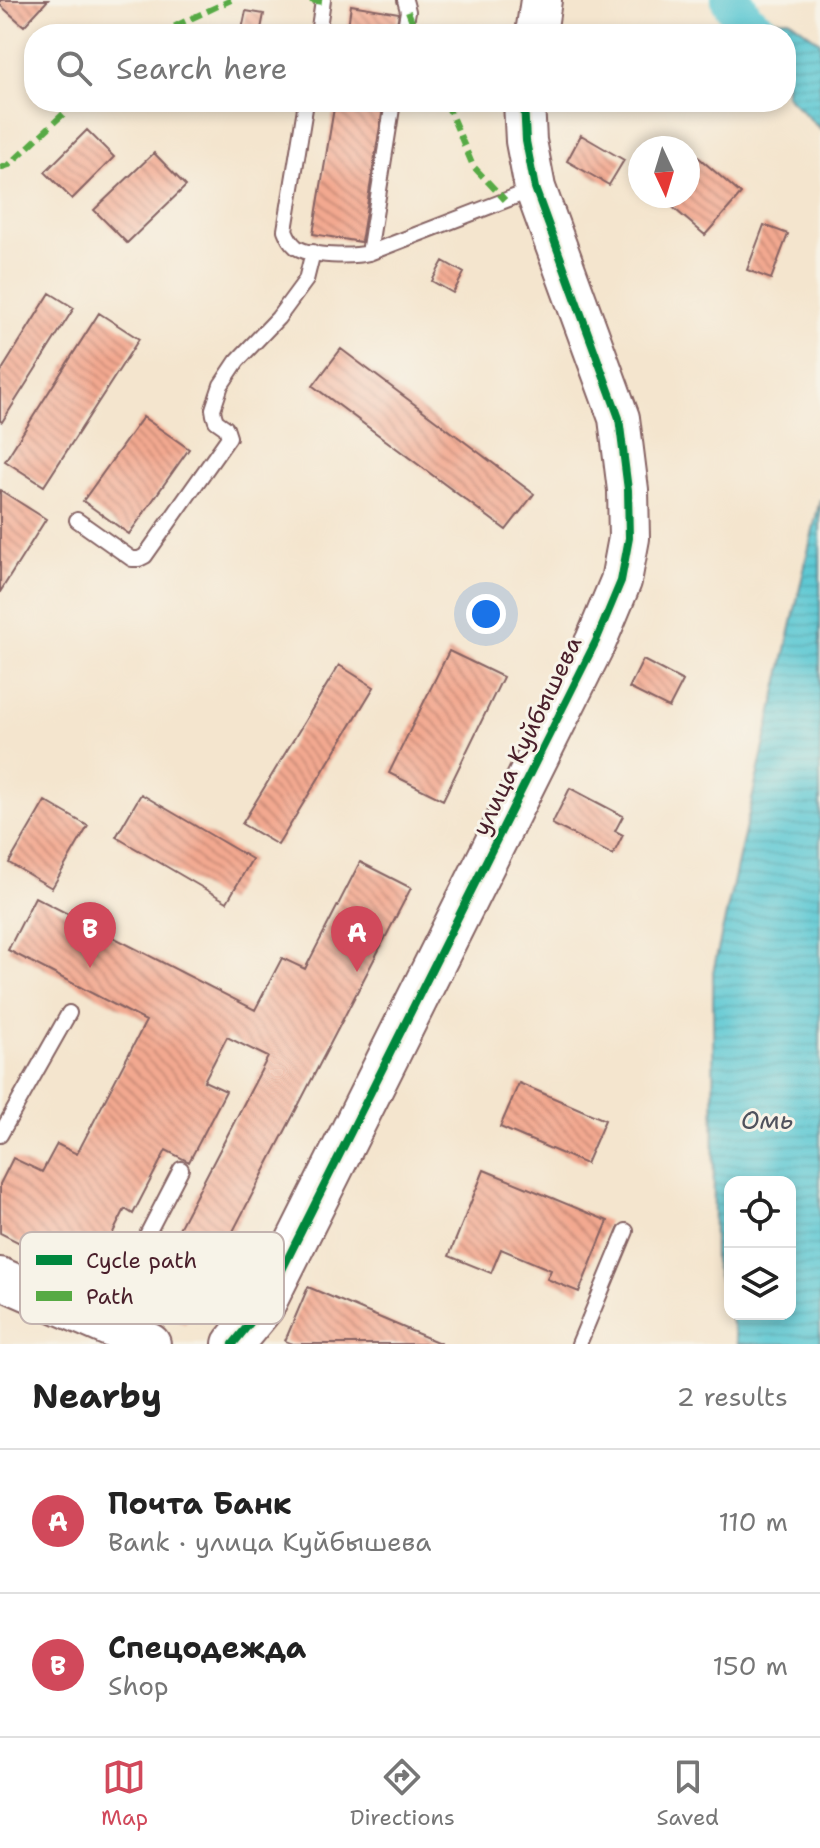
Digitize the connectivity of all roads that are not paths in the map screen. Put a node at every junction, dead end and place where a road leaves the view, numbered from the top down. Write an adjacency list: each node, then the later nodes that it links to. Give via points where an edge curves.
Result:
1 (323, 0): 4 (lane)
2 (405, 0): 5 (lane)
3 (541, 0): 6 (street)
4 (319, 24)
5 (406, 24)
6 (537, 24)
7 (304, 112): 11 (lane, via 285,230 299,249)
8 (391, 112): 12 (lane)
9 (525, 112): 10 (street, улица Куйбышева)
10 (535, 188): 12 (lane); 19 (street, улица Куйбышева, via 619,418 629,538 621,581 596,641)
11 (313, 252): 12 (lane, via 340,257); 13 (lane, via 306,280 221,385 213,409 229,437 145,556 132,559)
12 (369, 253)
13 (77, 520)
14 (69, 1013): 15 (lane)
15 (0, 1135)
16 (181, 1169): 18 (lane)
17 (626, 1231): 26 (lane)
18 (148, 1232)
19 (284, 1266)
20 (0, 1278): 21 (street)
21 (20, 1287)
22 (103, 1324): 24 (street)
23 (249, 1324): 25 (street, улица Куйбышева)
24 (150, 1344)
25 (233, 1344)
26 (579, 1344)

